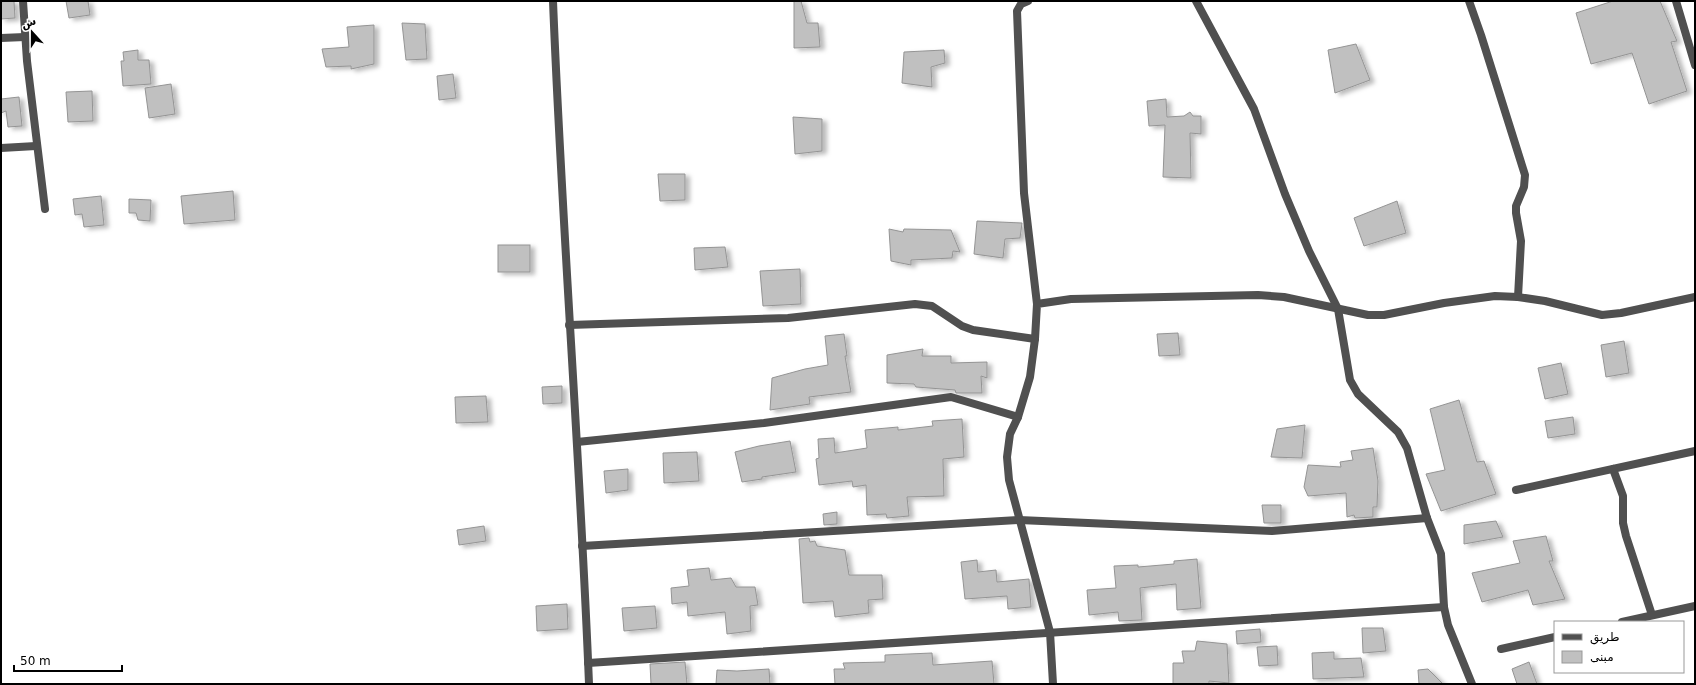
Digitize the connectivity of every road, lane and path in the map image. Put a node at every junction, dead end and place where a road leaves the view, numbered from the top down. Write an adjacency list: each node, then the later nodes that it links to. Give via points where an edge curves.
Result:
1 (23, 1): 7 (street)
2 (553, 1): 17 (street)
3 (1028, 1): 15 (street, via 1021,4 1017,11 1024,193)
4 (1196, 1): 16 (street, via 1254,110 1309,251)
5 (1469, 1): 13 (street, via 1525,175 1524,186 1516,206 1521,241)
6 (1676, 1): 9 (street)
7 (26, 37): 8 (street); 10 (street)
8 (1, 38)
9 (1695, 65)
10 (36, 146): 11 (street); 12 (street)
11 (1, 148)
12 (45, 209)
13 (1518, 297): 14 (street, via 1602,315); 16 (street, via 1495,296 1384,315 1368,315)
14 (1695, 297)
15 (1037, 304): 16 (street, via 1078,299 1258,295 1284,297); 18 (street)
16 (1338, 309): 24 (street, via 1350,380 1358,394 1398,432 1407,448)
17 (569, 325): 18 (street, via 788,318 915,304 932,306 962,326 973,330); 20 (street)
18 (1035, 340): 19 (street, via 1030,377)
19 (1018, 417): 20 (street, via 951,397 764,423); 25 (street, via 1010,434 1007,457 1009,480)
20 (577, 442): 26 (street)
21 (1695, 451): 22 (street)
22 (1613, 469): 23 (street); 29 (street, via 1623,496 1623,523 1626,536)
23 (1516, 490)
24 (1427, 518): 25 (street, via 1272,531); 28 (street, via 1441,554)
25 (1019, 520): 26 (street); 31 (street)
26 (582, 546): 34 (street)
27 (1695, 606): 29 (street)
28 (1444, 608): 31 (street); 37 (street)
29 (1652, 615): 30 (street)
30 (1626, 621)
31 (1050, 632): 34 (street); 36 (street)
32 (1554, 637): 33 (street)
33 (1502, 649)
34 (588, 663): 35 (street)
35 (589, 684)
36 (1053, 684)
37 (1472, 684)

